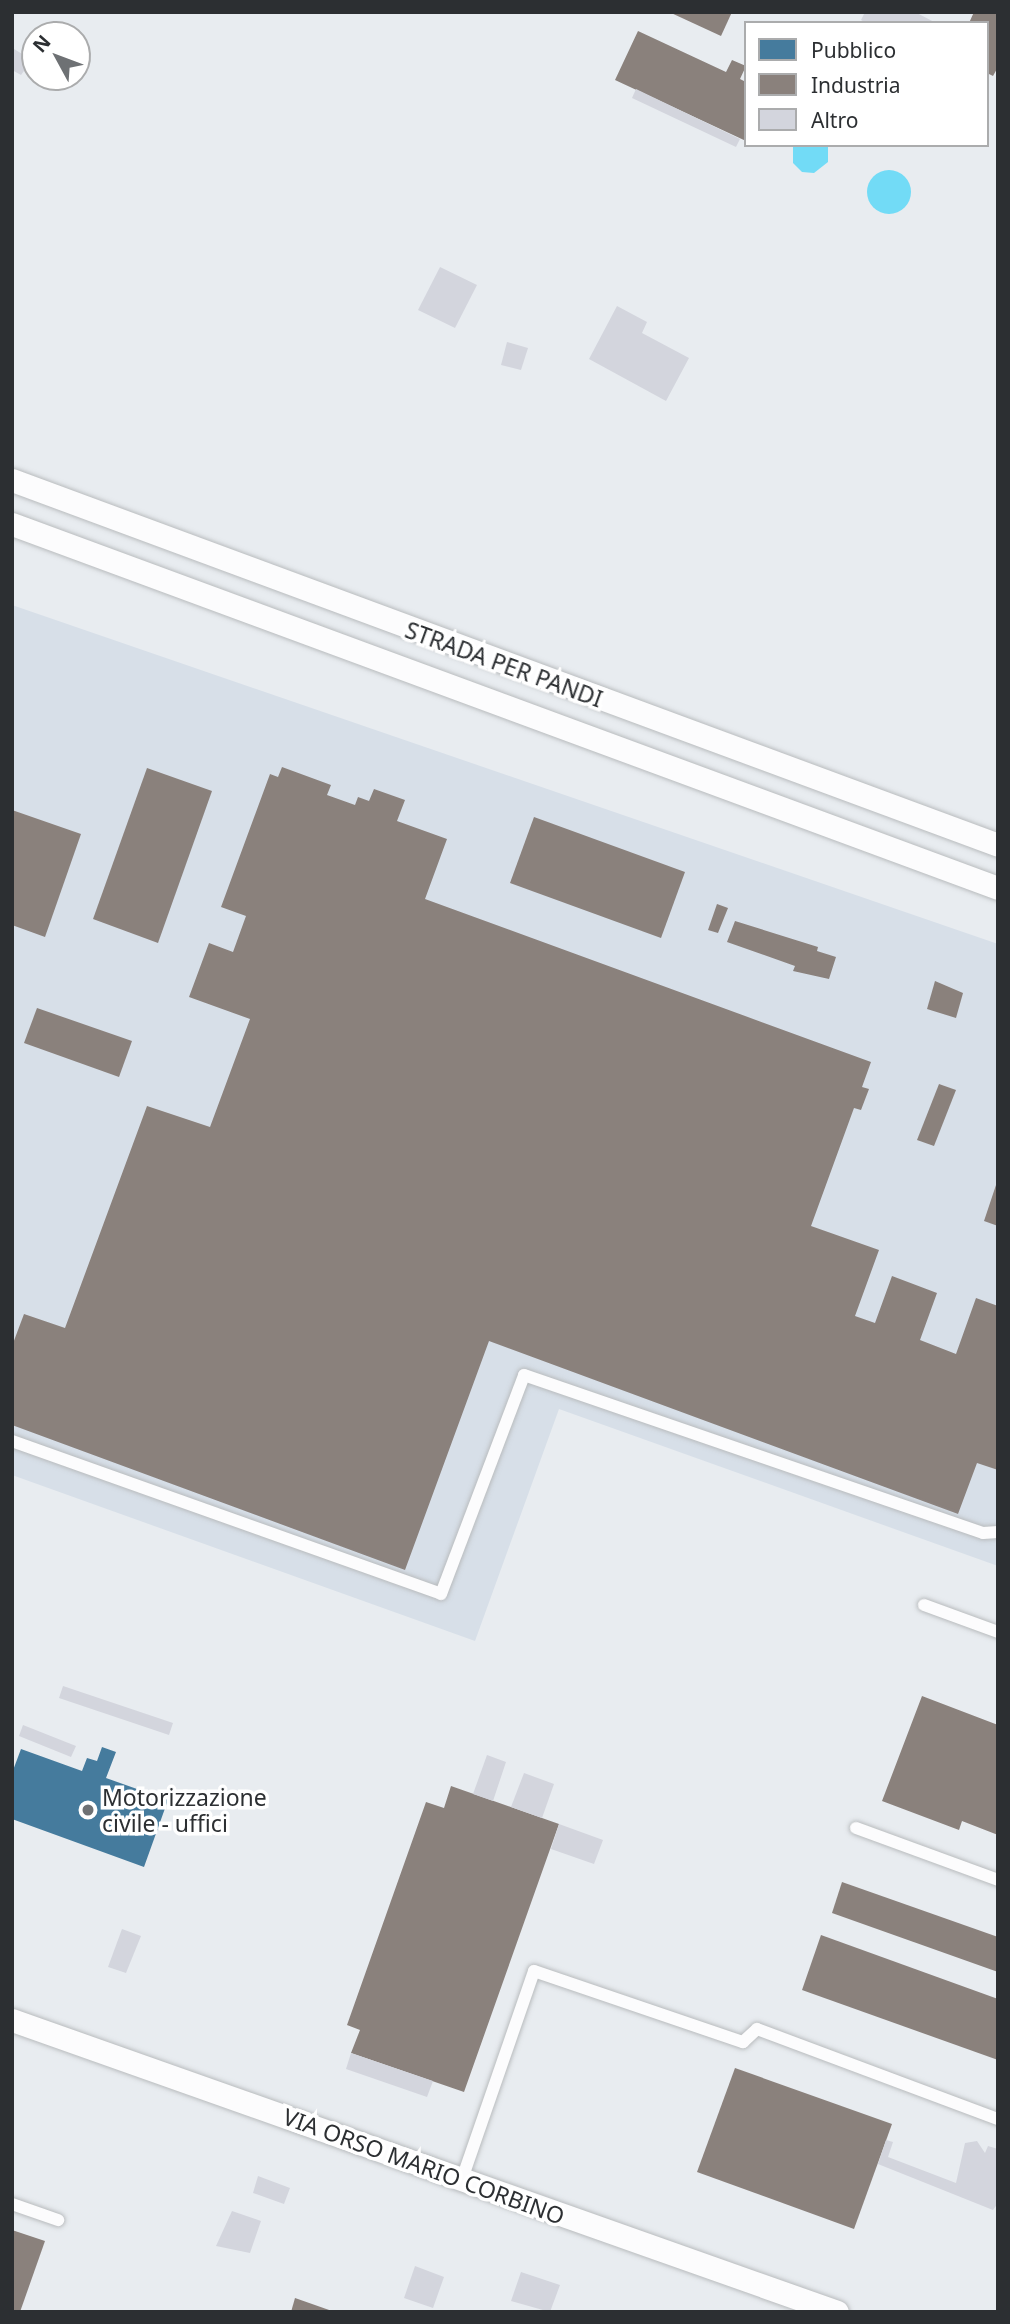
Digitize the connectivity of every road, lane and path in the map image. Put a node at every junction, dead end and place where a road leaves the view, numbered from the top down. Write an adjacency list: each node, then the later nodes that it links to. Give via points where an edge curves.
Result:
1 (12, 480): 3 (street, STRADA PER PANDI)
2 (12, 524): 4 (street, STRADA PER PANDI)
3 (998, 845)
4 (998, 888)
5 (12, 1441): 6 (lane, via 441,1594 524,1375 983,1533)
6 (998, 1532)
7 (924, 1605): 8 (lane)
8 (998, 1632)
9 (856, 1828): 10 (lane)
10 (998, 1880)
11 (12, 2020): 13 (street, VIA ORSO MARIO CORBINO)
12 (998, 2119): 13 (lane, via 757,2029 743,2042 534,1971)
13 (462, 2179): 16 (street, VIA ORSO MARIO CORBINO)
14 (12, 2204): 15 (lane)
15 (58, 2220)
16 (837, 2312)

